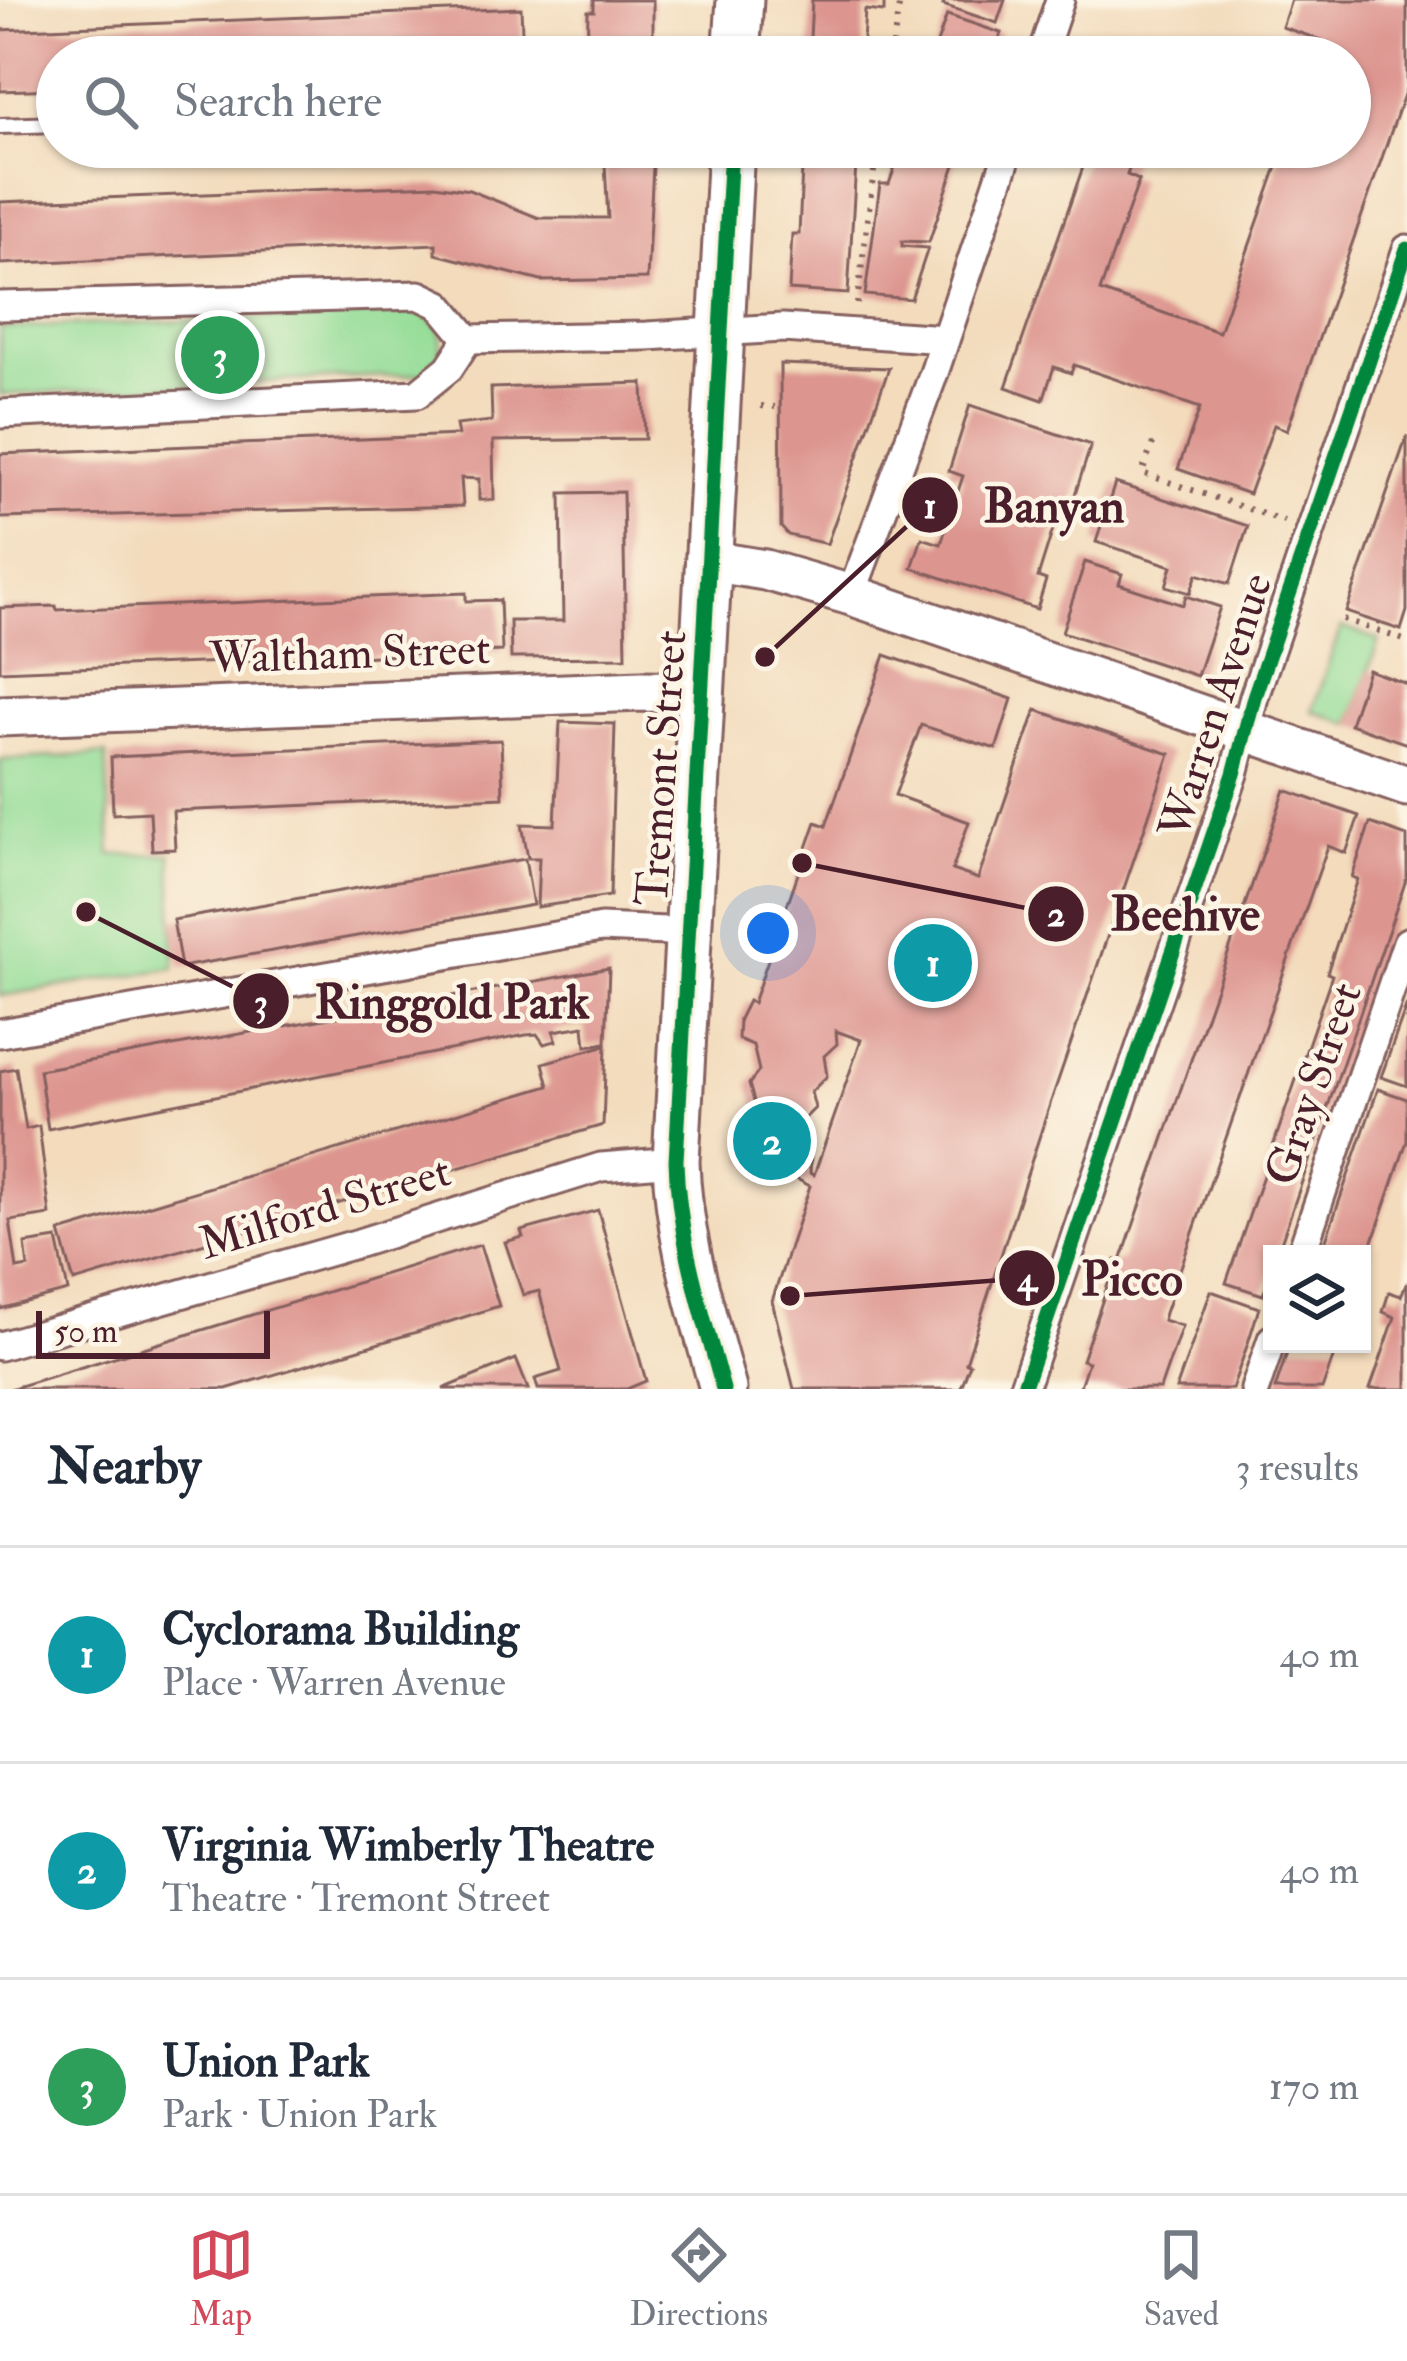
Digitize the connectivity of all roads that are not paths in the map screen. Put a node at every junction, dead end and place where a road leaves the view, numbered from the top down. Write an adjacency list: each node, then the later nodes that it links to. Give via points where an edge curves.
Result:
1 (740, 0): 3 (main road)
2 (1060, 0): 4 (street)
3 (737, 36)
4 (1048, 36)
5 (36, 125): 6 (lane)
6 (0, 126)
7 (730, 168): 11 (main road, Tremont Street)
8 (1003, 168): 13 (street)
9 (1407, 249): 19 (street, Warren Avenue)
10 (0, 306): 12 (street, via 419,295 440,305)
11 (720, 331): 12 (street); 13 (street); 15 (main road, Tremont Street)
12 (468, 339): 14 (street, via 417,394)
13 (945, 339): 16 (street)
14 (0, 414)
15 (709, 561): 16 (main road); 17 (main road, Tremont Street)
16 (851, 595): 19 (main road)
17 (704, 692): 18 (main road, Waltham Street); 21 (main road, Tremont Street)
18 (0, 716)
19 (1246, 731): 20 (main road); 29 (street, Warren Avenue)
20 (1407, 786)
21 (688, 932): 23 (street, via 601,928); 24 (main road, Tremont Street)
22 (1407, 942): 25 (street, Gray Street)
23 (0, 1033)
24 (676, 1161): 26 (street, Milford Street, via 601,1167); 28 (main road, Tremont Street)
25 (1304, 1245)
26 (0, 1346)
27 (1267, 1353): 30 (street)
28 (719, 1388)
29 (1023, 1389)
30 (1255, 1389)

